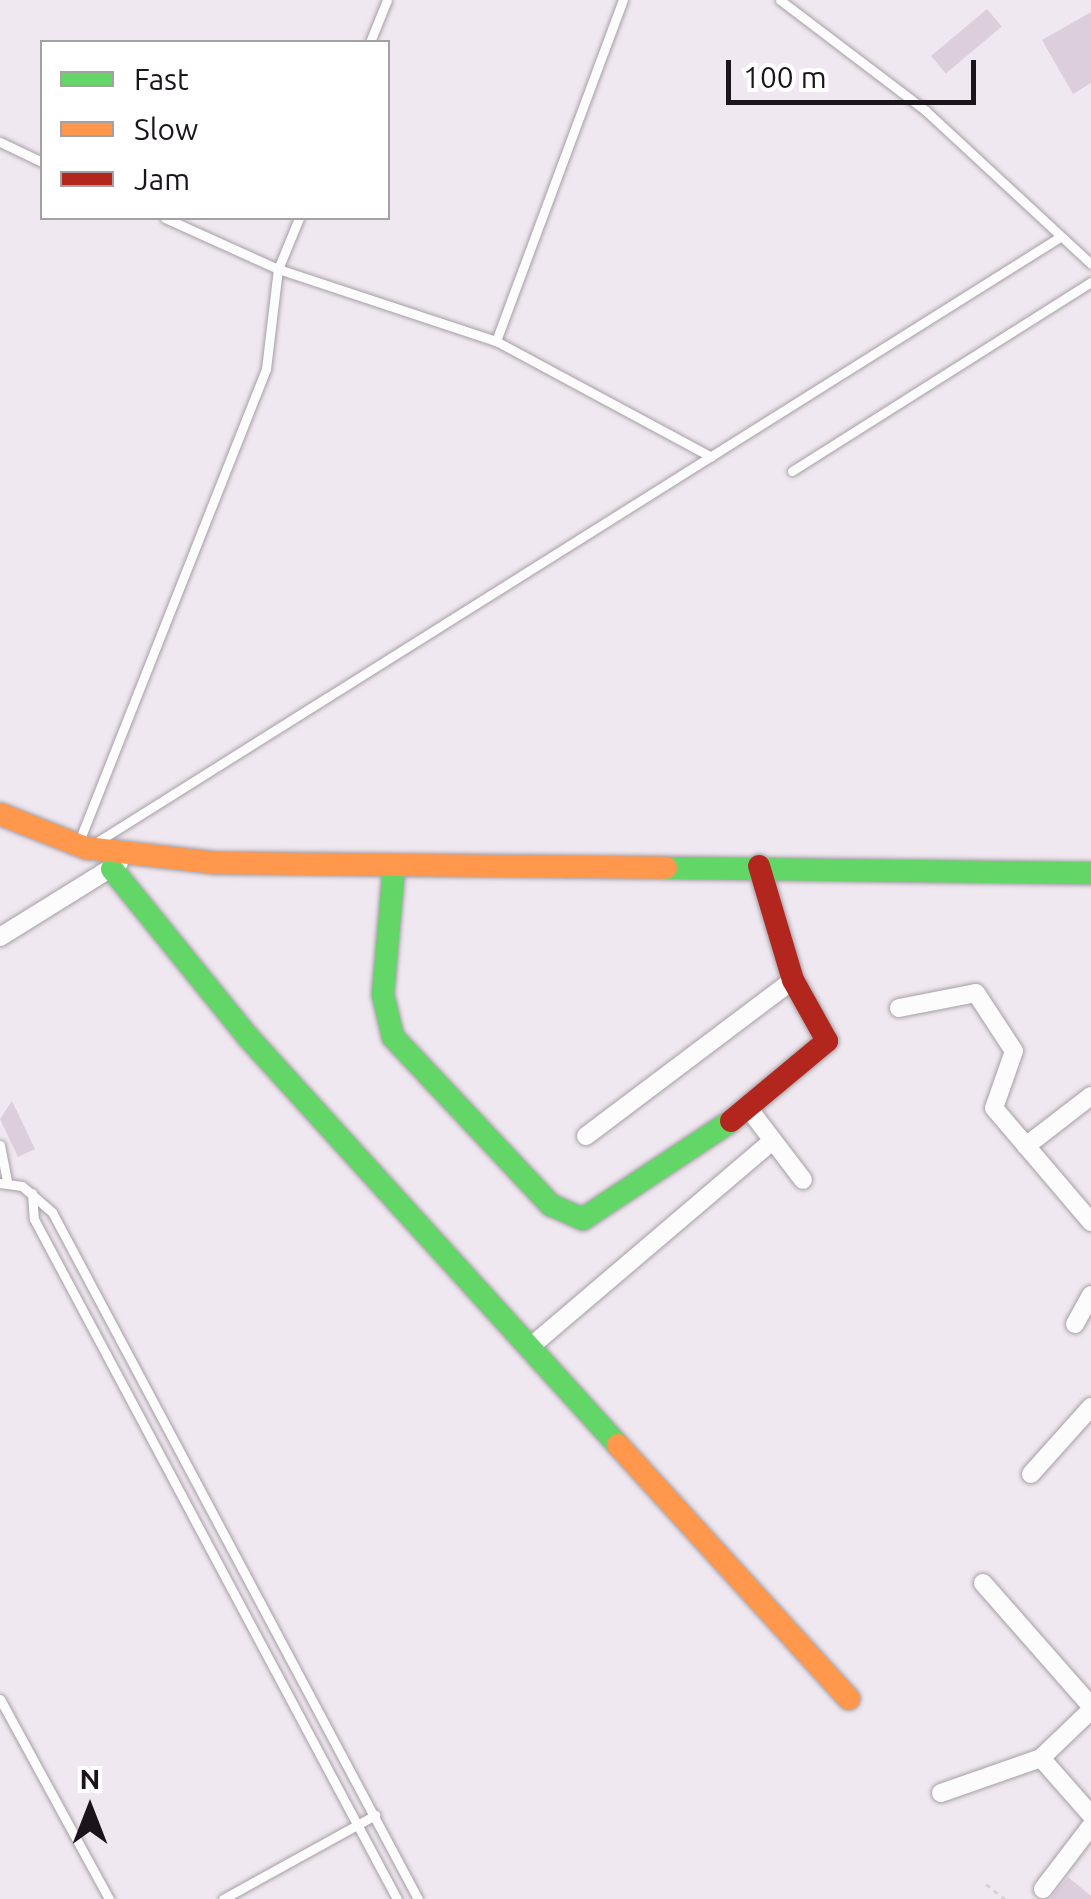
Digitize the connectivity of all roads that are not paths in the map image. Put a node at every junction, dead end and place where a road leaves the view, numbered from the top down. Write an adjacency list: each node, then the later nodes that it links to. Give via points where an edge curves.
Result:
1 (386, 0): 4 (lane)
2 (623, 0): 13 (lane)
3 (780, 0): 9 (lane, via 926,111)
4 (371, 40)
5 (0, 142): 6 (lane)
6 (40, 161)
7 (169, 220): 11 (lane)
8 (298, 220): 11 (lane)
9 (1060, 236): 10 (lane); 14 (lane)
10 (1091, 264)
11 (278, 269): 13 (lane); 17 (lane, via 266,370)
12 (1091, 282): 15 (lane)
13 (496, 341): 14 (lane)
14 (710, 458): 17 (lane)
15 (792, 471)
16 (0, 814): 17 (street)
17 (82, 847): 18 (street)
18 (120, 863): 20 (street); 22 (street); 37 (street, via 221,1006)
19 (759, 866): 20 (street); 21 (street); 23 (street)
20 (394, 868): 26 (street, via 383,995 393,1038 568,1218 599,1215)
21 (1091, 873)
22 (0, 937)
23 (794, 980): 26 (street, via 826,1041); 27 (street)
24 (900, 1008): 30 (street, via 976,993 1015,1061 992,1103)
25 (1091, 1096): 30 (street)
26 (750, 1109): 28 (street)
27 (586, 1136)
28 (771, 1142): 31 (street); 37 (street)
29 (0, 1145): 32 (lane)
30 (1026, 1146): 34 (street)
31 (803, 1180)
32 (3, 1182): 33 (lane)
33 (32, 1193): 46 (lane, via 52,1212); 48 (lane, via 34,1219)
34 (1091, 1222)
35 (1091, 1295): 36 (street)
36 (1076, 1324)
37 (529, 1348): 42 (street)
38 (1091, 1407): 39 (street)
39 (1032, 1474)
40 (983, 1584): 43 (street)
41 (0, 1699): 51 (lane)
42 (848, 1699)
43 (1091, 1708): 44 (street)
44 (1041, 1758): 45 (street); 47 (street)
45 (941, 1794)
46 (375, 1815): 48 (lane); 54 (lane)
47 (1091, 1815)
48 (358, 1824): 52 (lane); 53 (lane)
49 (1091, 1826): 50 (street)
50 (1043, 1888)
51 (109, 1899)
52 (223, 1899)
53 (397, 1899)
54 (418, 1899)

